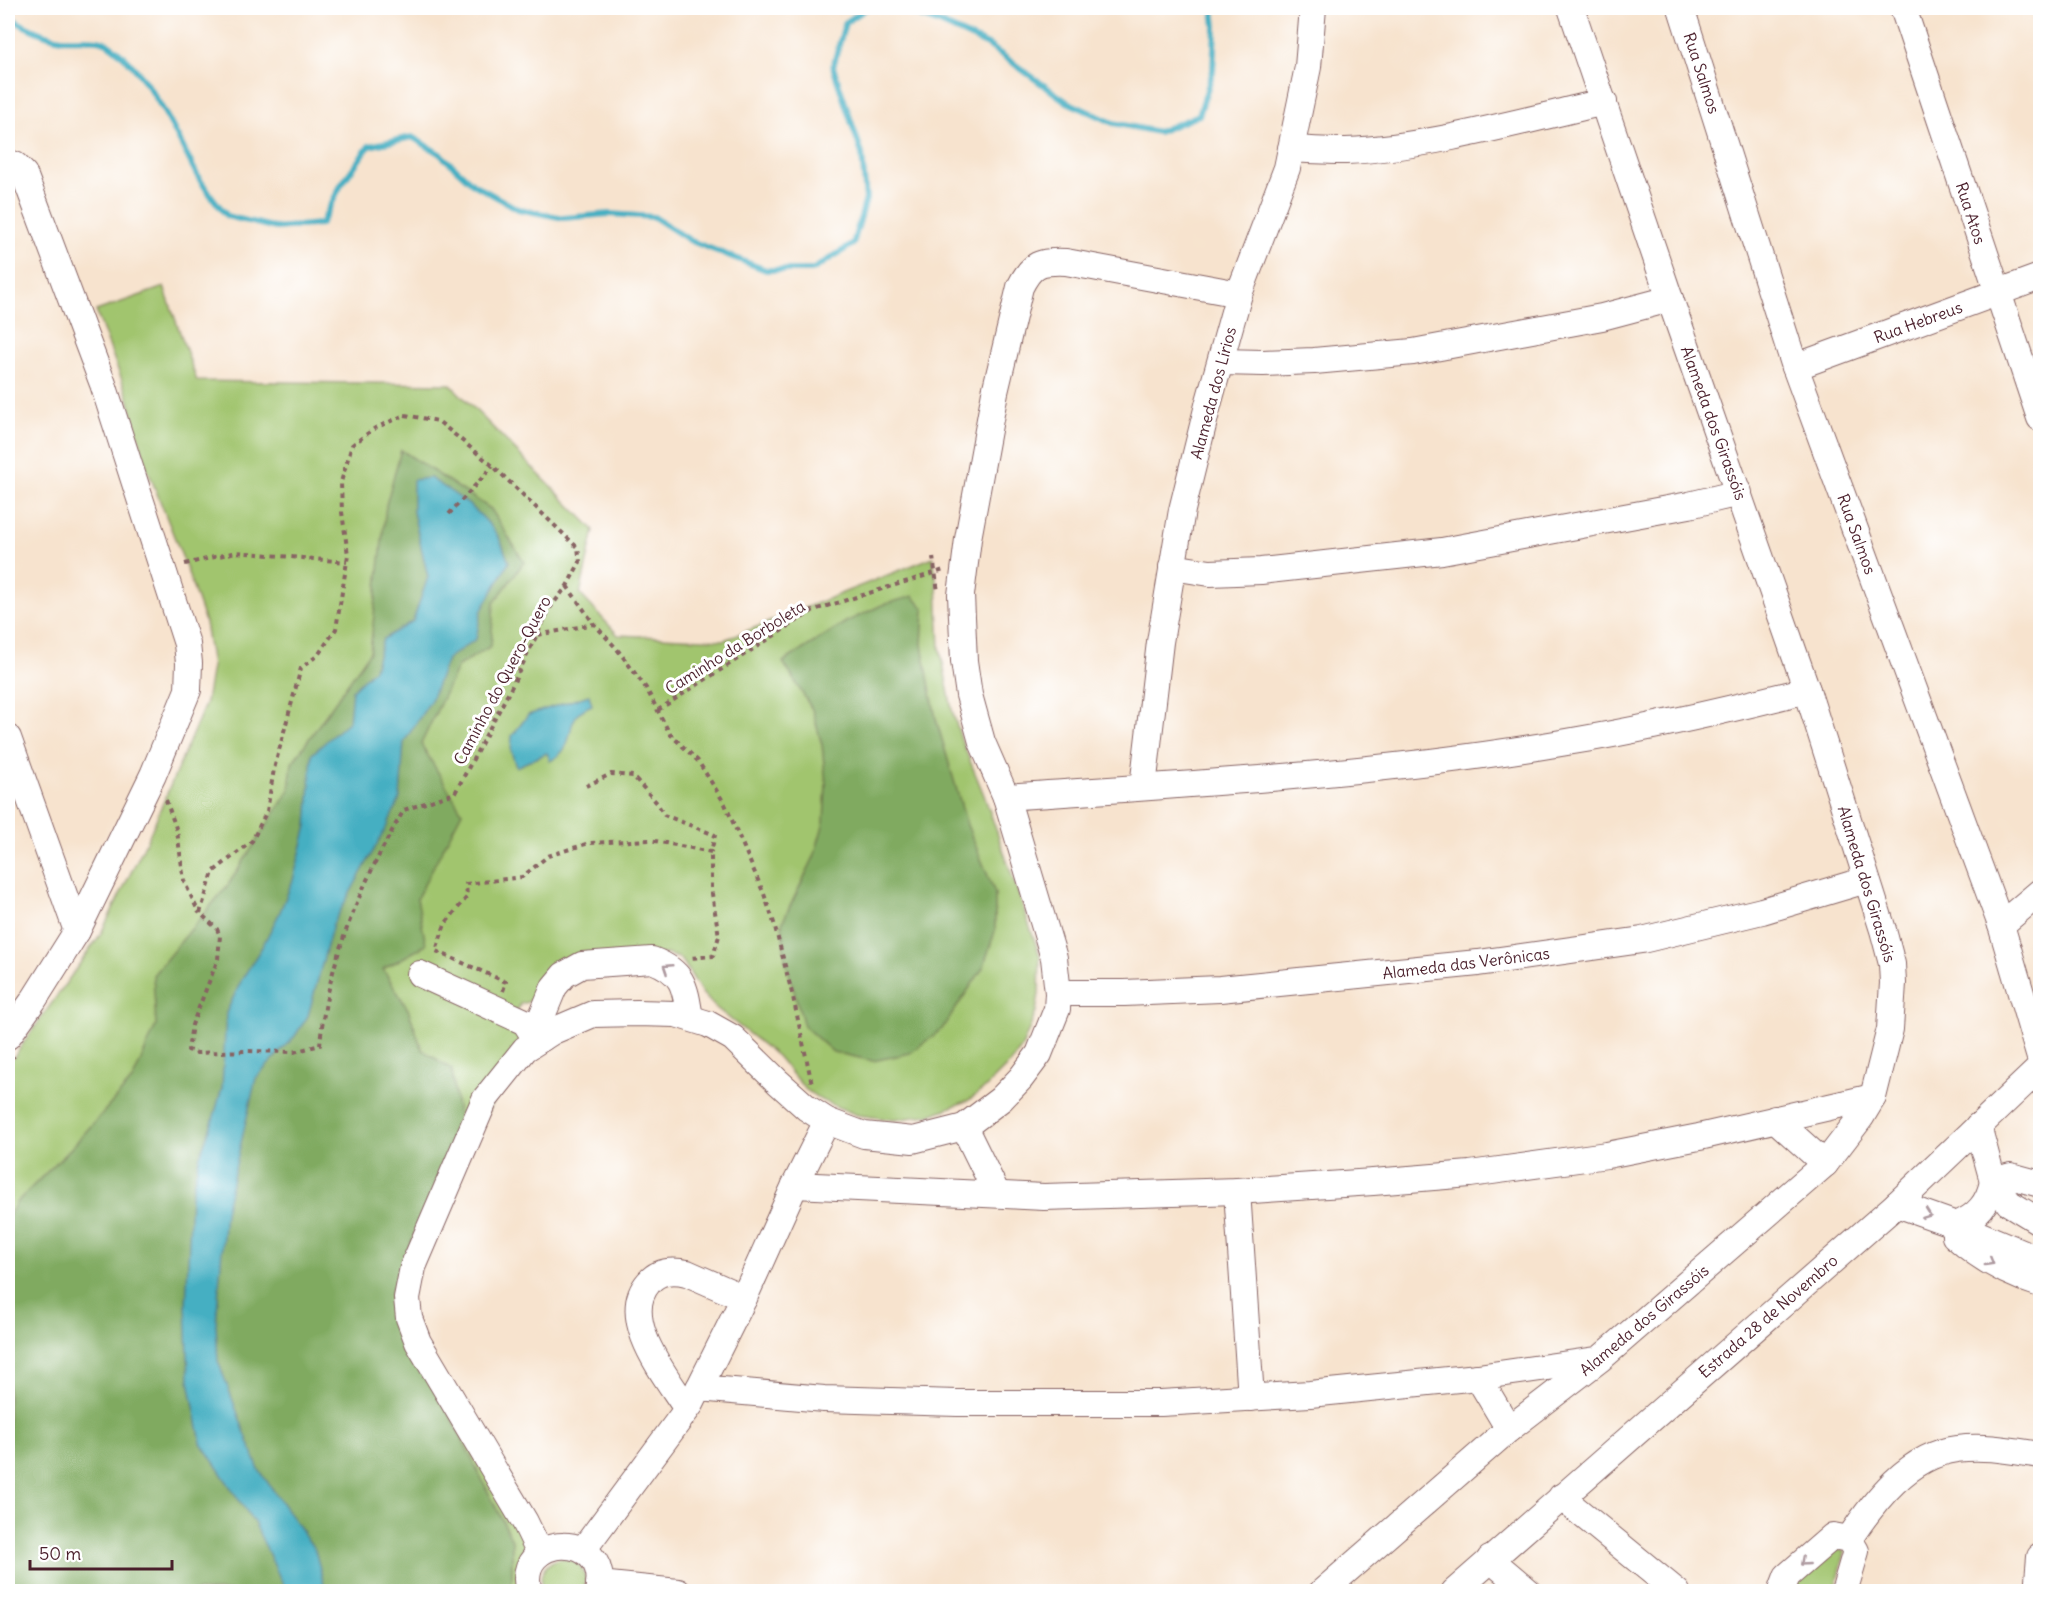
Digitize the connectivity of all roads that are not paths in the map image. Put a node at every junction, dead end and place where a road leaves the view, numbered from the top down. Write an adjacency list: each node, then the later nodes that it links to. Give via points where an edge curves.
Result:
1 (1313, 8): 6 (street, Alameda dos Lírios, via 1308,68)
2 (1570, 8): 5 (street, Alameda dos Girassóis)
3 (1681, 8): 13 (street, Rua Salmos)
4 (1903, 8): 9 (street, Rua Atos)
5 (1604, 102): 6 (street, via 1471,133 1401,144 1346,151); 11 (street, Alameda dos Girassóis)
6 (1291, 149): 10 (street, Alameda dos Lírios)
7 (8, 163): 24 (street, via 24,174 103,384 187,644 189,663 188,690 153,775)
8 (2040, 278): 9 (street, Rua Hebreus)
9 (1998, 293): 13 (street, Rua Hebreus); 14 (street, Rua Atos)
10 (1239, 294): 12 (street, Alameda dos Lírios); 20 (street, via 1049,261 1028,271 1020,287 995,392 961,595 969,695 982,742)
11 (1670, 299): 12 (street, via 1602,317 1413,352 1304,361); 15 (street, Alameda dos Girassóis)
12 (1221, 362): 16 (street, Alameda dos Lírios, via 1182,510)
13 (1795, 367): 23 (street, Rua Salmos)
14 (2040, 418)
15 (1739, 493): 16 (street, via 1443,551 1261,571 1210,573); 17 (street, Alameda dos Girassóis)
16 (1172, 567): 19 (street, Alameda dos Lírios)
17 (1807, 690): 19 (street, via 1568,742 1355,769); 21 (street, Alameda dos Girassóis)
18 (8, 738): 24 (street)
19 (1143, 787): 20 (street)
20 (1006, 798): 26 (street, via 1044,919)
21 (1866, 880): 26 (street, Alameda das Verônicas, via 1762,911 1642,940 1490,962 1220,989); 32 (street, Alameda dos Girassóis, via 1892,964 1893,984 1890,1029)
22 (2040, 892): 23 (street)
23 (2001, 925): 30 (street, Rua Salmos)
24 (76, 931): 29 (street, via 33,1001)
25 (420, 974): 28 (street, via 525,1022)
26 (1058, 993): 36 (street, via 1057,1009 1039,1054 1001,1099)
27 (690, 1018): 28 (street, via 675,1014 593,1014); 28 (street, one-way to 28, via 682,980 662,964 652,960 582,965 564,975 554,987 542,1016); 34 (street, via 733,1038)
28 (539, 1040): 58 (street, via 525,1049 485,1100 417,1257 407,1298 418,1342)
29 (14, 1042)
30 (2040, 1058)
31 (2040, 1068): 35 (street, Estrada 28 de Novembro)
32 (1873, 1097): 33 (street); 37 (street, Alameda dos Girassóis)
33 (1775, 1119): 37 (street); 41 (street, via 1607,1155 1470,1174)
34 (827, 1121): 36 (street, via 864,1135 913,1140); 40 (street)
35 (1978, 1126): 38 (street); 43 (street, Estrada 28 de Novembro)
36 (964, 1127): 42 (street)
37 (1825, 1164): 49 (street, Alameda dos Girassóis)
38 (1993, 1181): 39 (street, via 2011,1176); 44 (street, via 2009,1203); 45 (street, via 1986,1203 1972,1218)
39 (2040, 1184)
40 (795, 1185): 42 (street); 48 (street)
41 (1237, 1191): 42 (street, via 1044,1197); 51 (street)
42 (997, 1194)
43 (1897, 1204): 45 (street, one-way to 45); 55 (street, Estrada 28 de Novembro)
44 (2040, 1222)
45 (1956, 1225): 46 (street); 47 (street, one-way to 47, via 1955,1236 1970,1249 2004,1270)
46 (2040, 1260)
47 (2040, 1284)
48 (744, 1298): 52 (street); 52 (street, via 677,1271 654,1277 643,1288 638,1311 640,1326 657,1360)
49 (1600, 1359): 50 (street); 53 (street, Alameda dos Girassóis)
50 (1478, 1377): 51 (street); 53 (street)
51 (1251, 1398): 52 (street, via 1161,1403)
52 (693, 1399): 57 (street)
53 (1509, 1429): 64 (street, Alameda dos Girassóis)
54 (2040, 1455): 56 (street, via 1992,1448 1956,1449 1924,1459 1895,1482)
55 (1561, 1497): 60 (street, Estrada 28 de Novembro); 67 (street)
56 (1849, 1539): 68 (street, one-way to 68, via 1833,1536 1787,1576); 69 (street, via 1856,1551)
57 (583, 1550): 58 (street, via 561,1545); 61 (street, via 597,1567)
58 (540, 1553): 62 (street, via 528,1572)
59 (2040, 1557): 70 (street)
60 (1490, 1559): 65 (street, Estrada 28 de Novembro); 66 (street)
61 (598, 1588): 63 (street)
62 (529, 1592)
63 (678, 1592)
64 (1322, 1592)
65 (1454, 1592)
66 (1529, 1592)
67 (1677, 1592)
68 (1781, 1592)
69 (1844, 1592)
70 (2037, 1592)

